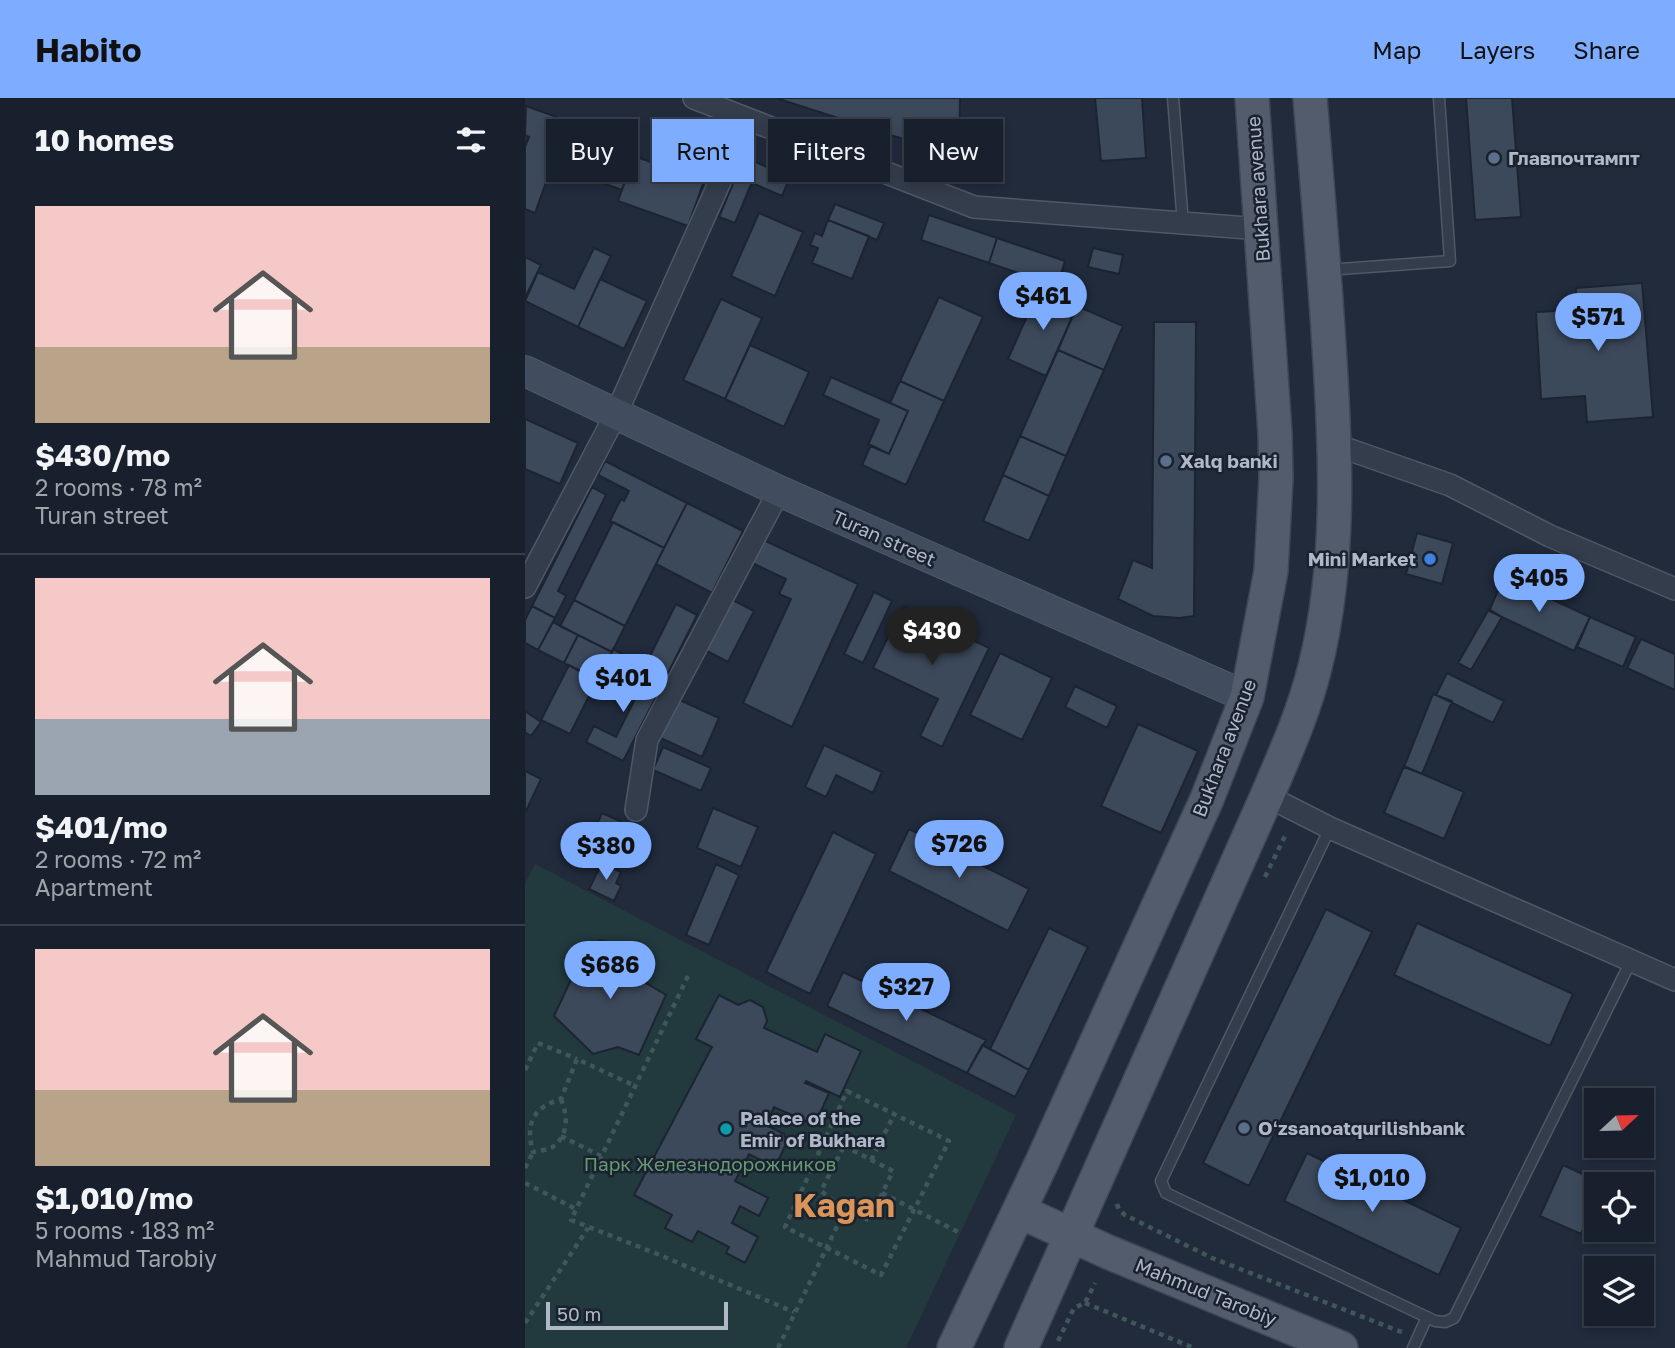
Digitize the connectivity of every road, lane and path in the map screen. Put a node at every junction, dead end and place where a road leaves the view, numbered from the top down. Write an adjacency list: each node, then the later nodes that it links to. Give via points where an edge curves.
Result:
1 (694, 98): 6 (street)
2 (1173, 98): 9 (lane)
3 (1252, 98): 10 (main road, Bukhara avenue)
4 (1310, 98): 11 (main road)
5 (1439, 98): 11 (lane, via 1450,261)
6 (748, 119)
7 (754, 121): 9 (street, via 974,207)
8 (720, 182): 13 (street)
9 (1183, 223): 10 (street)
10 (1261, 229): 18 (main road, Bukhara avenue, via 1276,478 1271,571)
11 (1324, 270): 14 (main road)
12 (525, 371): 13 (street, Turan street)
13 (616, 414): 15 (street, Turan street); 16 (street)
14 (1336, 445): 17 (street, via 1450,485 1550,536); 19 (main road, via 1329,578 1315,667)
15 (779, 491): 18 (street, Turan street); 20 (street, via 647,740)
16 (525, 587)
17 (1675, 589)
18 (1247, 697): 43 (main road, Bukhara avenue, via 1207,799)
19 (1267, 796): 21 (street); 46 (main road)
20 (636, 810)
21 (1330, 828): 24 (street); 51 (lane, via 1161,1181 1166,1193)
22 (1286, 834): 23 (path)
23 (1262, 883)
24 (1631, 961): 26 (street); 51 (lane, via 1454,1318 1445,1322)
25 (688, 976): 29 (path)
26 (1675, 980)
27 (577, 1059): 28 (path, via 538,1043); 29 (path); 30 (path)
28 (525, 1070)
29 (635, 1086): 34 (path)
30 (561, 1099): 32 (path, via 567,1124); 33 (path, via 547,1103 527,1125)
31 (894, 1115): 35 (path); 42 (path, via 949,1141); 47 (path, via 847,1091 785,1227)
32 (561, 1136): 33 (path, via 551,1148); 34 (path)
33 (533, 1152): 36 (path)
34 (601, 1156): 40 (path)
35 (871, 1160): 39 (path, via 893,1171); 41 (path, via 844,1146 821,1191)
36 (525, 1168)
37 (525, 1183): 40 (path)
38 (1114, 1193): 53 (path, via 1125,1215 1212,1258)
39 (882, 1194): 41 (path, via 869,1220); 42 (path)
40 (576, 1209): 44 (path, via 571,1220)
41 (845, 1210): 47 (path)
42 (914, 1210): 45 (path); 47 (path, via 881,1275)
43 (1019, 1211): 46 (main road, Mahmud Tarobiy); 55 (main road, Bukhara avenue)
44 (588, 1228): 50 (path); 52 (path)
45 (960, 1233)
46 (1071, 1235): 56 (main road); 59 (main road, Mahmud Tarobiy)
47 (827, 1247): 50 (path)
48 (1095, 1283): 49 (path)
49 (1085, 1303): 57 (path, via 1074,1308); 58 (path)
50 (794, 1312): 54 (path)
51 (1427, 1317): 53 (lane)
52 (525, 1323)
53 (1415, 1343)
54 (778, 1348)
55 (954, 1348)
56 (1021, 1348)
57 (1055, 1348)
58 (1194, 1348)
59 (1341, 1348)

